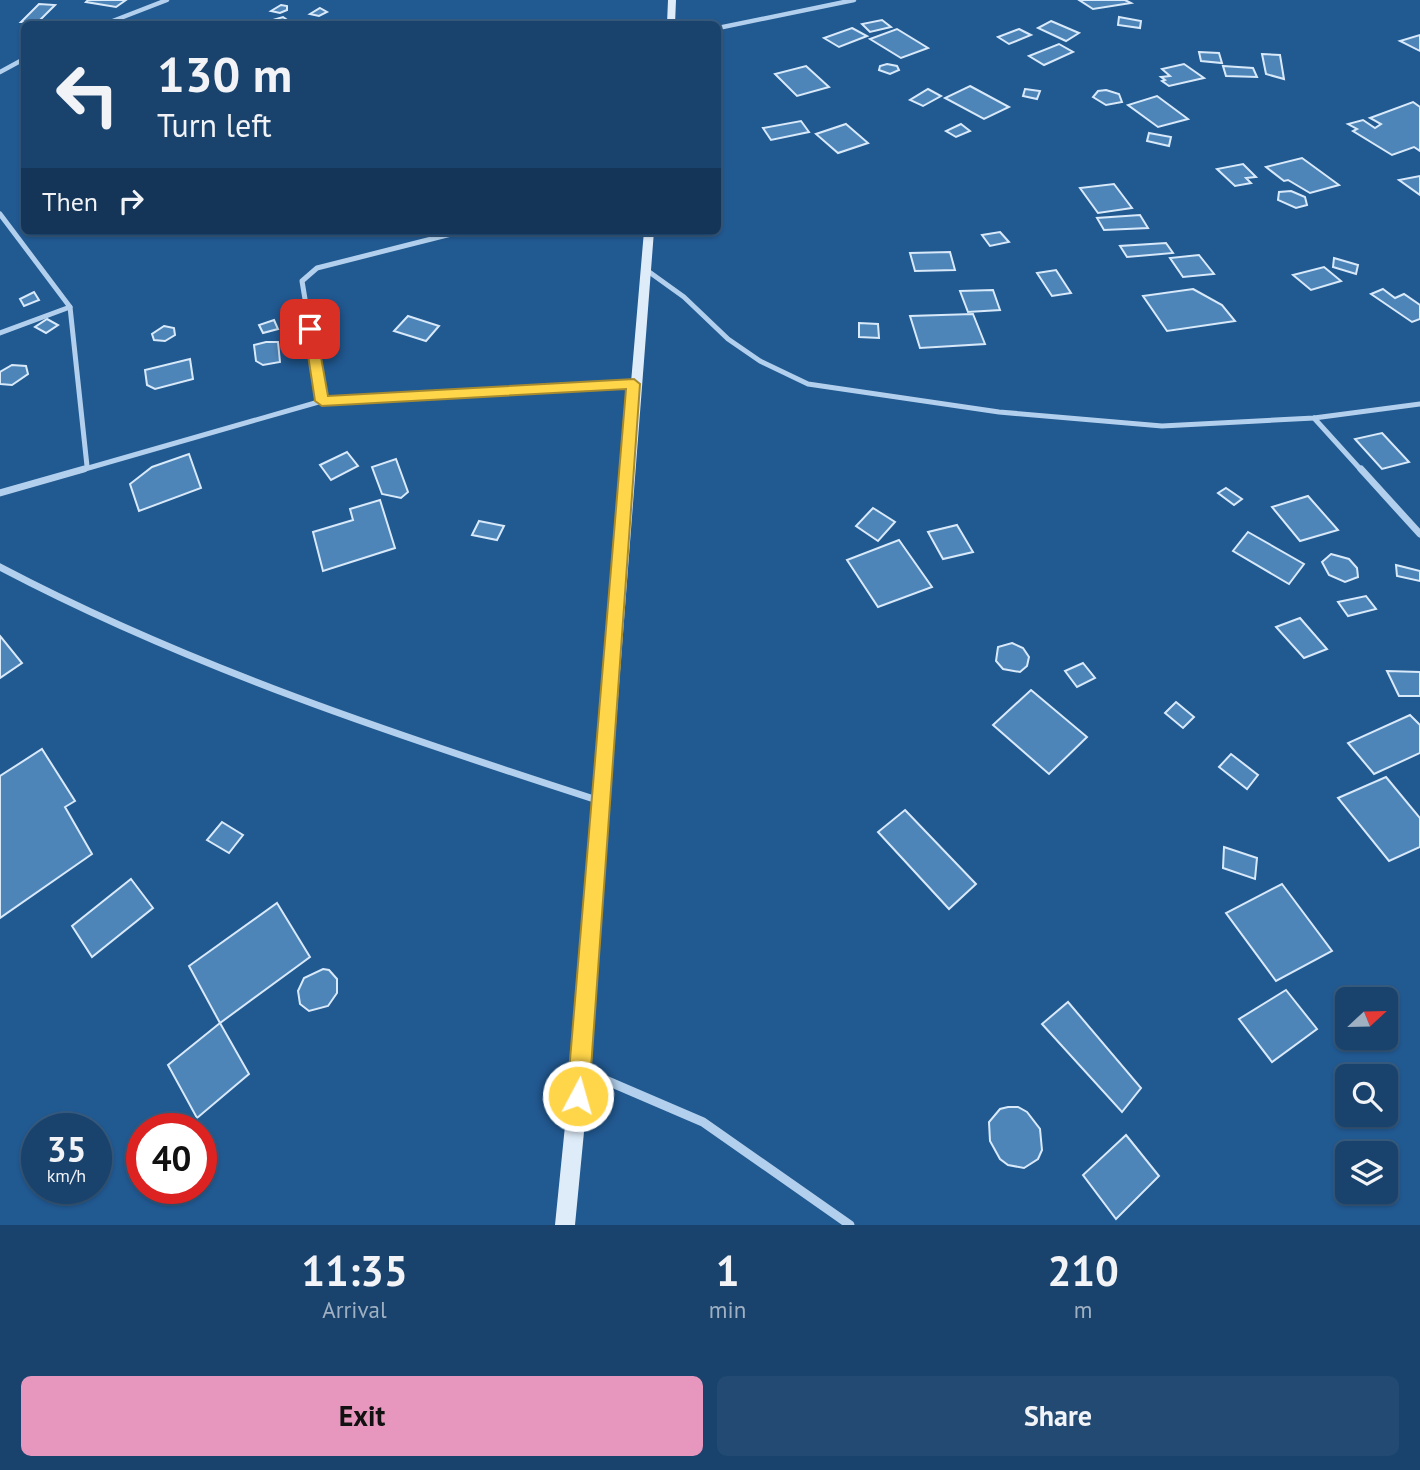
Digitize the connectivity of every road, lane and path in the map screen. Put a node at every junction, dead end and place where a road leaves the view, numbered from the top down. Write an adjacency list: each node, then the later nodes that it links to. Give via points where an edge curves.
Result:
1 (167, 0): 4 (street)
2 (672, 0): 5 (street)
3 (854, 0): 6 (street)
4 (114, 21)
5 (671, 21)
6 (721, 27)
7 (21, 61): 8 (street)
8 (0, 72)
9 (0, 214): 13 (street)
10 (447, 235): 16 (street, via 317,268 305,277 302,281)
11 (649, 235): 12 (street)
12 (645, 268): 15 (street); 18 (street, via 684,296 728,339 808,384 999,412 1162,426)
13 (70, 307): 14 (street); 19 (street)
14 (0, 332)
15 (634, 384): 16 (street); 23 (street)
16 (322, 401): 19 (street)
17 (1420, 404): 18 (street)
18 (1314, 418): 21 (street)
19 (86, 466): 20 (street)
20 (0, 493)
21 (1420, 534)
22 (0, 567): 23 (street, via 44,591 237,675 482,764)
23 (600, 801): 24 (street)
24 (581, 1070): 25 (street); 26 (street, via 703,1122)
25 (565, 1225)
26 (849, 1225)

